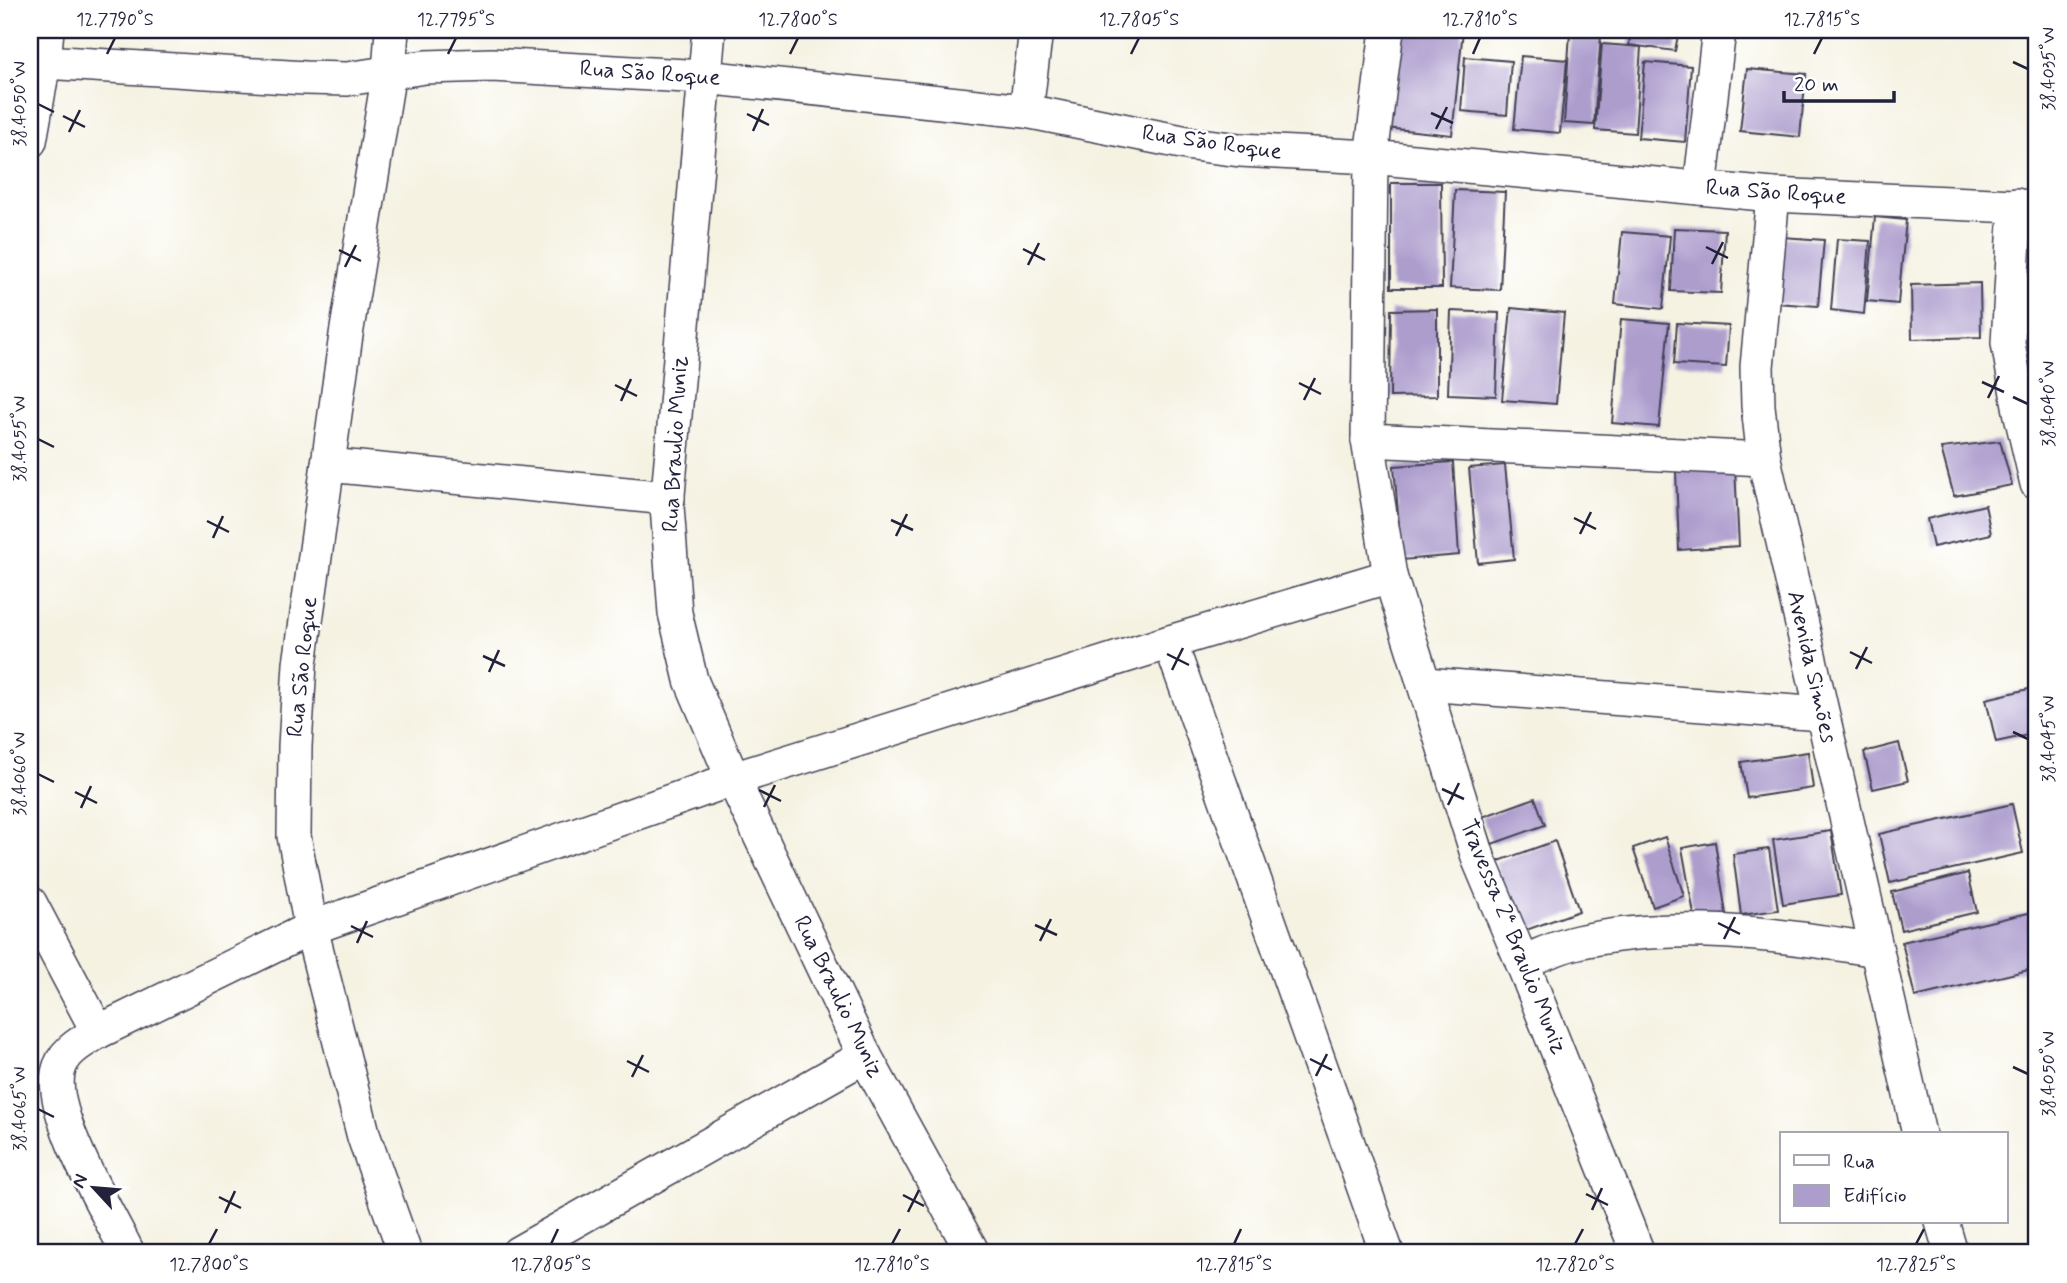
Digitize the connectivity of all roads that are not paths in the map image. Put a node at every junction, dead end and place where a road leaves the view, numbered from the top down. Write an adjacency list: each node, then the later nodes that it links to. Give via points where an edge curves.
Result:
1 (393, 30): 7 (street, Rua São Roque)
2 (709, 30): 8 (street, Rua Braulio Muniz)
3 (1036, 30): 9 (street)
4 (1387, 30): 11 (street, Travessa 2ª Braulio Muniz)
5 (1719, 30): 12 (street)
6 (45, 46): 7 (street, Rua São Roque, via 305,78 346,79); 10 (street)
7 (389, 72): 8 (street, Rua São Roque, via 492,65); 17 (street, Rua São Roque)
8 (704, 76): 9 (street, Rua São Roque); 19 (street, Rua Braulio Muniz)
9 (1026, 111): 11 (street, Rua São Roque, via 1192,144)
10 (30, 142)
11 (1371, 157): 12 (street, Rua São Roque); 15 (street, Travessa 2ª Braulio Muniz)
12 (1700, 188): 13 (street, Rua São Roque)
13 (1773, 195): 14 (street, Rua São Roque); 16 (street, Avenida Simões, via 1757,367)
14 (2027, 206): 18 (street, via 2008,343)
15 (1368, 440): 16 (street); 20 (street, Travessa 2ª Braulio Muniz)
16 (1764, 459): 23 (street, Avenida Simões)
17 (328, 466): 19 (street); 26 (street, Rua São Roque, via 300,664 295,746 294,836)
18 (2037, 484)
19 (668, 498): 24 (street, Rua Braulio Muniz, via 675,613 691,680)
20 (1390, 576): 21 (street); 22 (street, Travessa 2ª Braulio Muniz)
21 (1170, 642): 24 (street); 37 (street)
22 (1424, 684): 23 (street); 28 (street, Travessa 2ª Braulio Muniz, via 1479,860)
23 (1822, 713): 27 (street, Avenida Simões)
24 (733, 779): 26 (street); 30 (street, Rua Braulio Muniz)
25 (30, 903): 29 (street)
26 (311, 928): 29 (street); 34 (street, Rua São Roque, via 364,1137)
27 (1876, 950): 28 (street, via 1771,936 1667,931 1576,942); 31 (street, Avenida Simões)
28 (1522, 962): 38 (street, Travessa 2ª Braulio Muniz)
29 (98, 1032): 33 (street, via 74,1046 63,1060 58,1074 59,1098 74,1144)
30 (865, 1056): 35 (street); 36 (street, Rua Braulio Muniz)
31 (1919, 1132)
32 (1943, 1224): 39 (street)
33 (128, 1253)
34 (405, 1253)
35 (518, 1253)
36 (973, 1253)
37 (1387, 1253)
38 (1638, 1253)
39 (1951, 1253)

